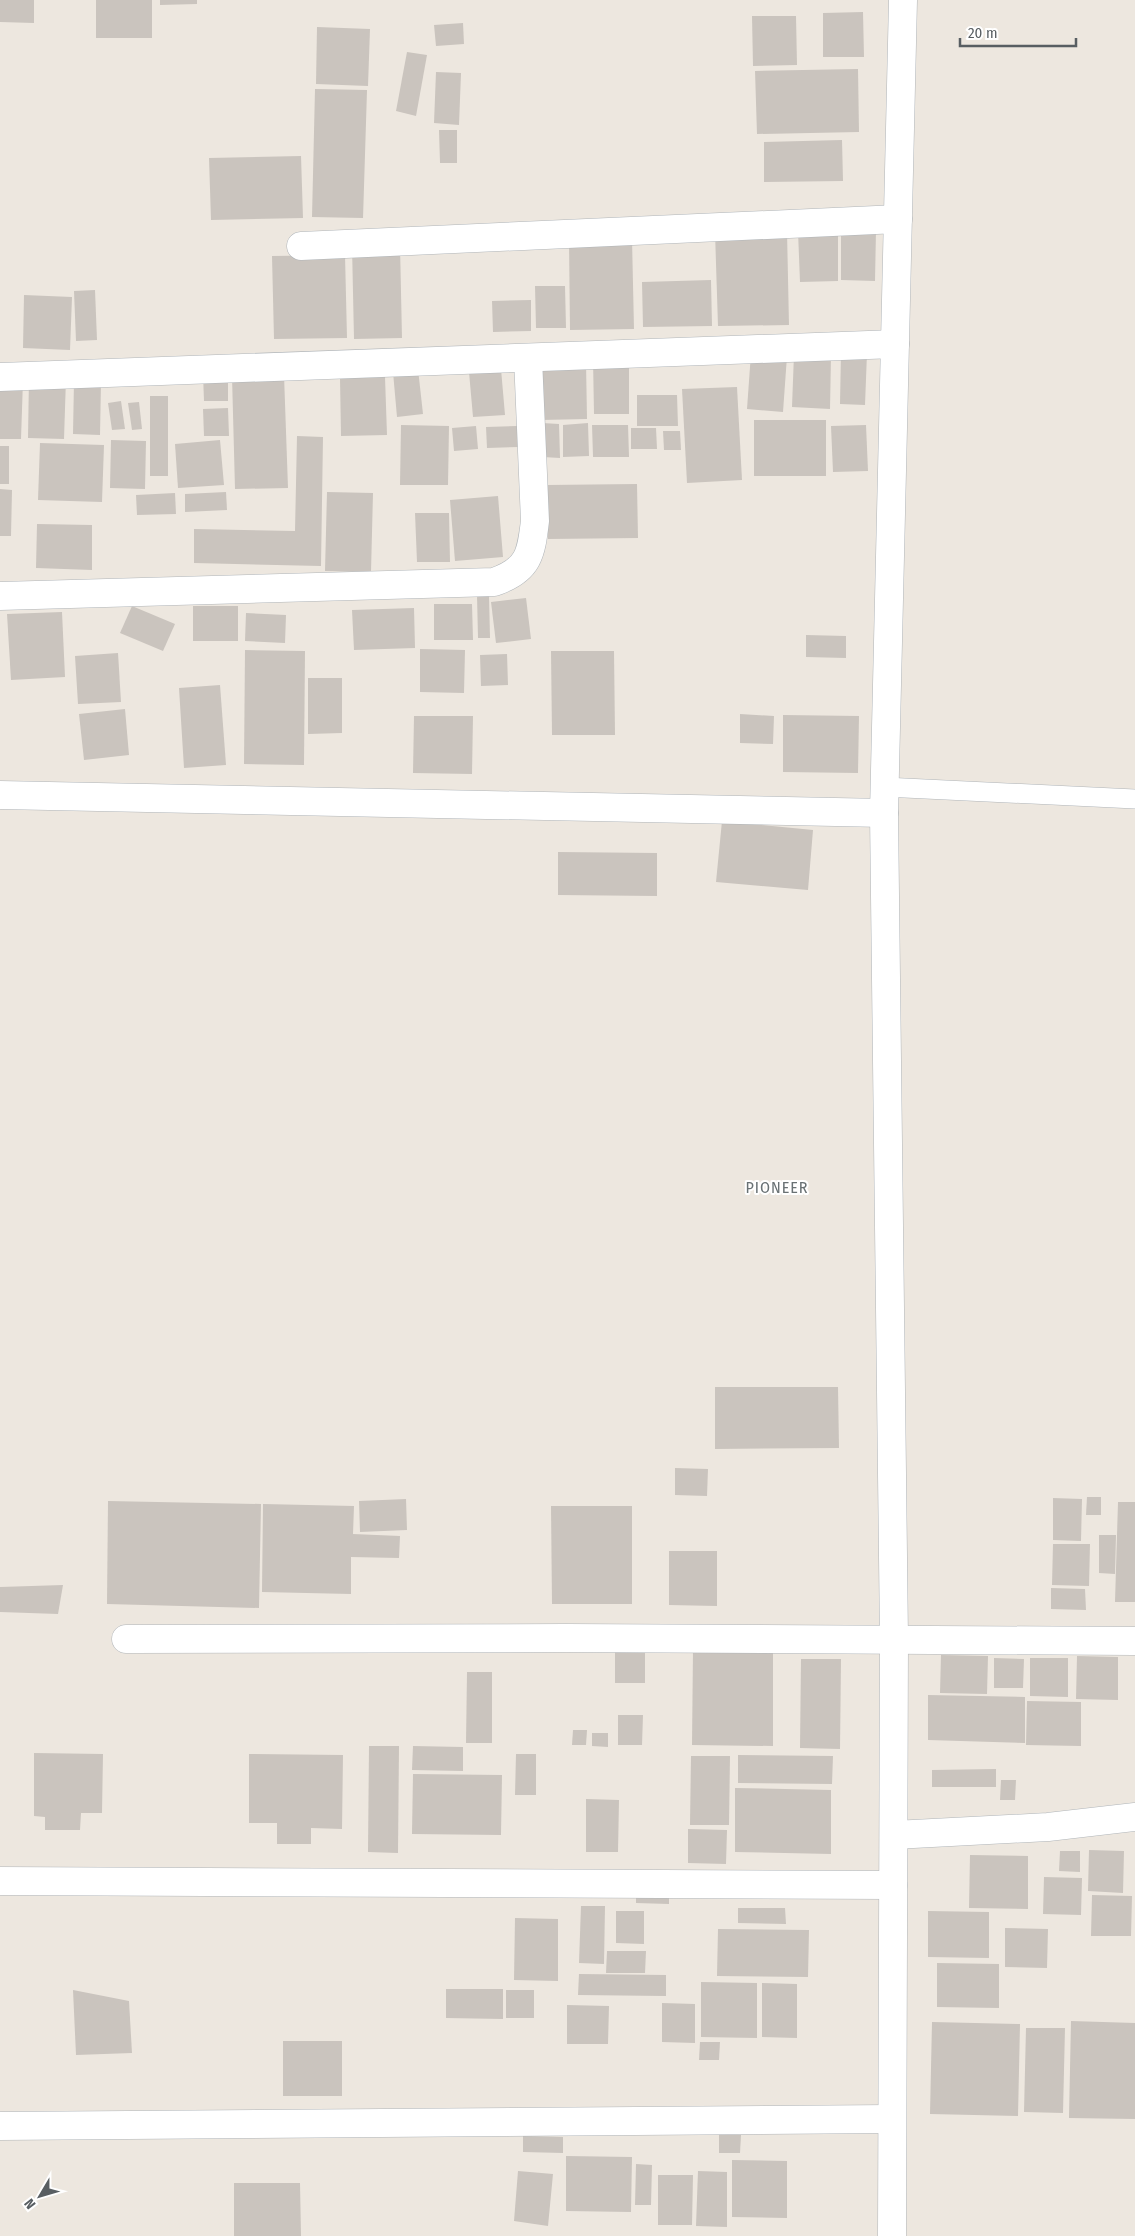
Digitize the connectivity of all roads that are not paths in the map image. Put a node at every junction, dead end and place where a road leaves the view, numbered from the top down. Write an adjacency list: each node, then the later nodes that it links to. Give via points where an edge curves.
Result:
1 (903, 0): 2 (street)
2 (898, 219): 3 (street); 4 (street)
3 (301, 246)
4 (895, 344): 5 (street); 10 (street)
5 (528, 358): 6 (street); 7 (street, via 535,521 526,563 512,576 494,582)
6 (0, 377)
7 (0, 596)
8 (0, 795): 10 (street)
9 (1135, 799): 10 (lane)
10 (884, 800): 11 (street)
11 (894, 1639): 12 (street); 13 (street); 15 (street)
12 (126, 1640)
13 (1135, 1641)
14 (1135, 1817): 15 (street, via 1048,1827)
15 (894, 1835): 17 (street)
16 (0, 1881): 17 (street)
17 (893, 1886): 18 (street)
18 (891, 2119): 19 (street); 20 (street)
19 (0, 2126)
20 (892, 2236)

